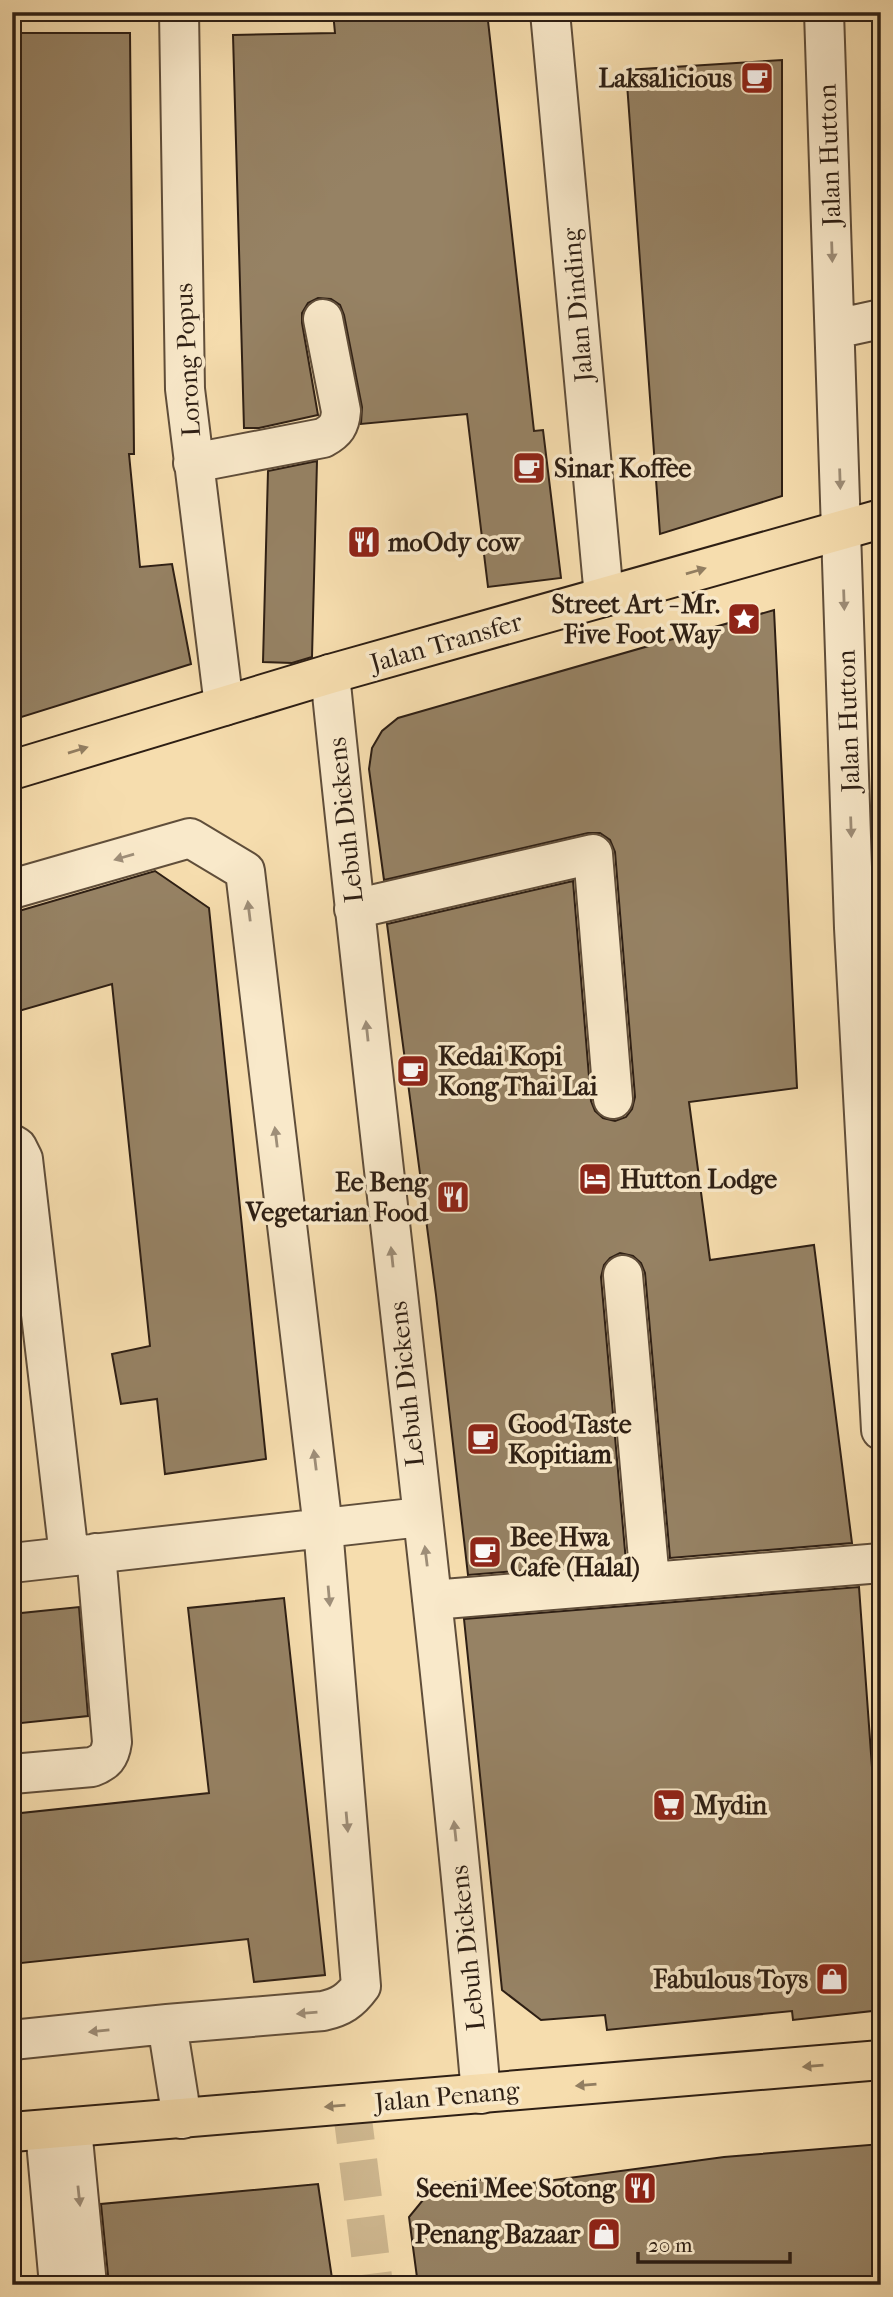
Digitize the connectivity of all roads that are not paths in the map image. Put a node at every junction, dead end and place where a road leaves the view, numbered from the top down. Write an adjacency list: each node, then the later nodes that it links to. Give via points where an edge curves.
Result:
1 (179, 12): 7 (street, Lorong Popus, via 185,389)
2 (550, 12): 10 (street, Jalan Dinding)
3 (824, 12): 6 (street, Jalan Hutton, one-way to 6)
4 (323, 318): 7 (street, via 341,411 334,432)
5 (881, 319): 6 (street)
6 (835, 329): 9 (street, Jalan Hutton, one-way to 9)
7 (193, 463): 12 (street, Lorong Popus)
8 (881, 519): 9 (main road, Jalan Transfer)
9 (842, 531): 10 (main road, Jalan Transfer, one-way to 9); 16 (street, Jalan Hutton, one-way to 16)
10 (604, 597): 11 (main road, Jalan Transfer)
11 (330, 674): 12 (main road, Jalan Transfer); 15 (street, Lebuh Dickens)
12 (224, 706): 13 (main road, Jalan Transfer, one-way to 12)
13 (12, 770)
14 (12, 889): 22 (street, one-way to 14, via 245,871 190,838)
15 (354, 909): 17 (street, via 593,854); 21 (street, Lebuh Dickens, one-way to 15)
16 (867, 926): 20 (street, Jalan Hutton)
17 (613, 1099)
18 (12, 1144): 23 (street, via 23,1159)
19 (623, 1275): 26 (street)
20 (881, 1430)
21 (421, 1517): 22 (street); 27 (street, Lebuh Dickens, one-way to 21)
22 (323, 1528): 23 (street); 29 (street, one-way to 29, via 361,1986 340,2007 323,2011)
23 (83, 1555): 24 (street); 28 (street, via 112,1742 110,1754 92,1767)
24 (12, 1563)
25 (881, 1563): 26 (street)
26 (650, 1581): 27 (street)
27 (432, 1600): 32 (street, Lebuh Dickens, one-way to 27)
28 (12, 1774)
29 (167, 2024): 30 (street, one-way to 30); 33 (street)
30 (12, 2040)
31 (881, 2060): 32 (main road, Jalan Penang, one-way to 32)
32 (481, 2094): 33 (main road, Jalan Penang, one-way to 33)
33 (182, 2119): 34 (main road, Jalan Penang)
34 (43, 2130): 35 (street); 36 (street, one-way to 36)
35 (59, 2285)
36 (87, 2285)

